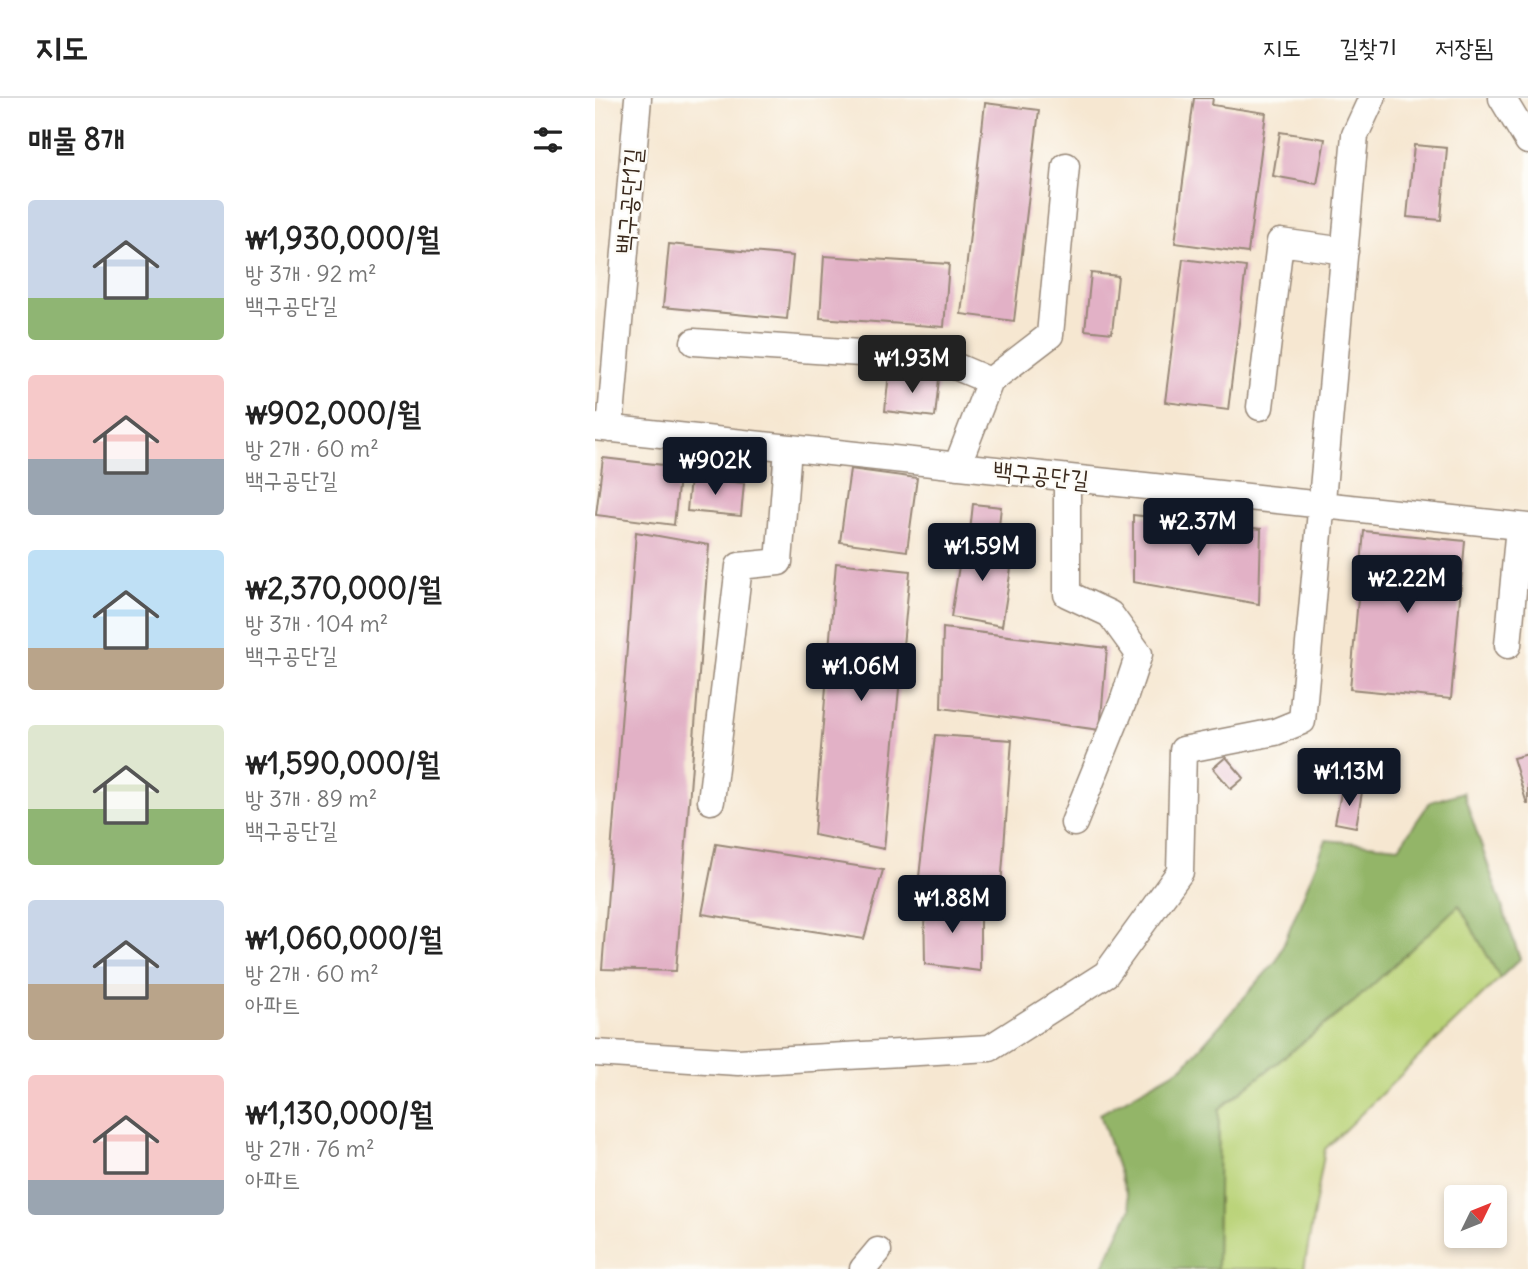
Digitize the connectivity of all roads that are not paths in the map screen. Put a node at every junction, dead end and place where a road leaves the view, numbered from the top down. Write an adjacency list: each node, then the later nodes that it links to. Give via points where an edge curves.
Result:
1 (638, 98): 10 (street, 백구공단1길)
2 (1372, 98): 6 (street, via 1356,135)
3 (1502, 98): 4 (street)
4 (1528, 141)
5 (1066, 166): 8 (street, via 1050,335)
6 (1345, 251): 9 (street, via 1280,242); 14 (street)
7 (694, 342): 8 (street, via 936,358)
8 (990, 381): 12 (street)
9 (1260, 407)
10 (603, 428): 11 (street, 백구공단길)
11 (787, 448): 12 (street, 백구공단길); 17 (street, via 779,562 739,566)
12 (957, 466): 13 (street, 백구공단길)
13 (1067, 478): 14 (street, 백구공단길); 18 (street, via 1067,594 1110,614 1139,654)
14 (1321, 505): 15 (street, 백구공단길); 19 (street, via 1302,721 1275,732 1184,750 1179,872 1105,974 990,1048 738,1062)
15 (1523, 527): 16 (street)
16 (1508, 645)
17 (711, 801)
18 (1074, 823)
19 (595, 1053)

